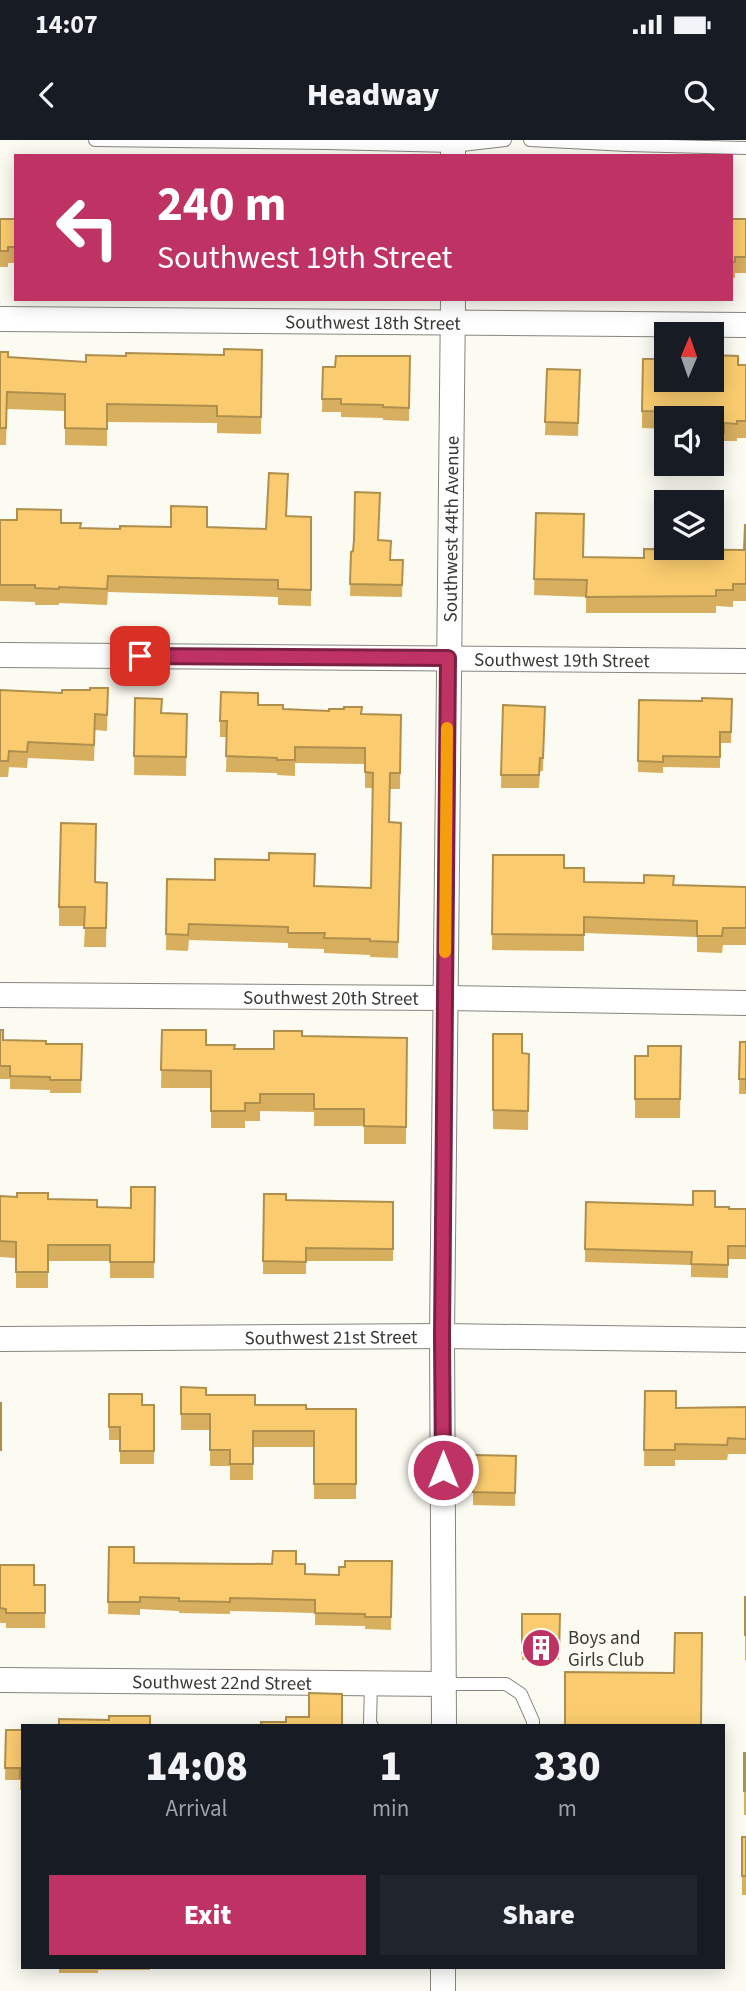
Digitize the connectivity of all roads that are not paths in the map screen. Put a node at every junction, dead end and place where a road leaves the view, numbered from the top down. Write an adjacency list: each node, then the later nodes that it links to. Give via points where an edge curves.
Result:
1 (95, 140): 4 (lane)
2 (505, 140): 5 (lane)
3 (530, 140): 6 (lane)
4 (326, 141): 5 (lane)
5 (453, 147)
6 (746, 148)
7 (453, 311): 8 (street, Southwest 18th Street); 9 (street, Southwest 18th Street); 11 (street, Southwest 44th Avenue)
8 (0, 318)
9 (746, 325)
10 (0, 655): 11 (street, Southwest 19th Street)
11 (448, 658): 12 (street, Southwest 19th Street); 14 (street, Southwest 44th Avenue)
12 (746, 661)
13 (0, 995): 14 (street, Southwest 20th Street)
14 (445, 998): 15 (street, Southwest 20th Street); 16 (street, Southwest 44th Avenue)
15 (746, 1003)
16 (442, 1336): 17 (street, Southwest 21st Street); 18 (street, Southwest 21st Street); 21 (street, Southwest 44th Avenue)
17 (0, 1339)
18 (746, 1340)
19 (0, 1680): 20 (street, Southwest 22nd Street)
20 (371, 1683): 21 (street, Southwest 22nd Street); 22 (lane)
21 (444, 1684): 23 (street, Southwest 44th Avenue); 24 (lane, via 506,1684 522,1693)
22 (371, 1724)
23 (444, 1724)
24 (533, 1724)
25 (443, 1969): 26 (street)
26 (443, 1991)

